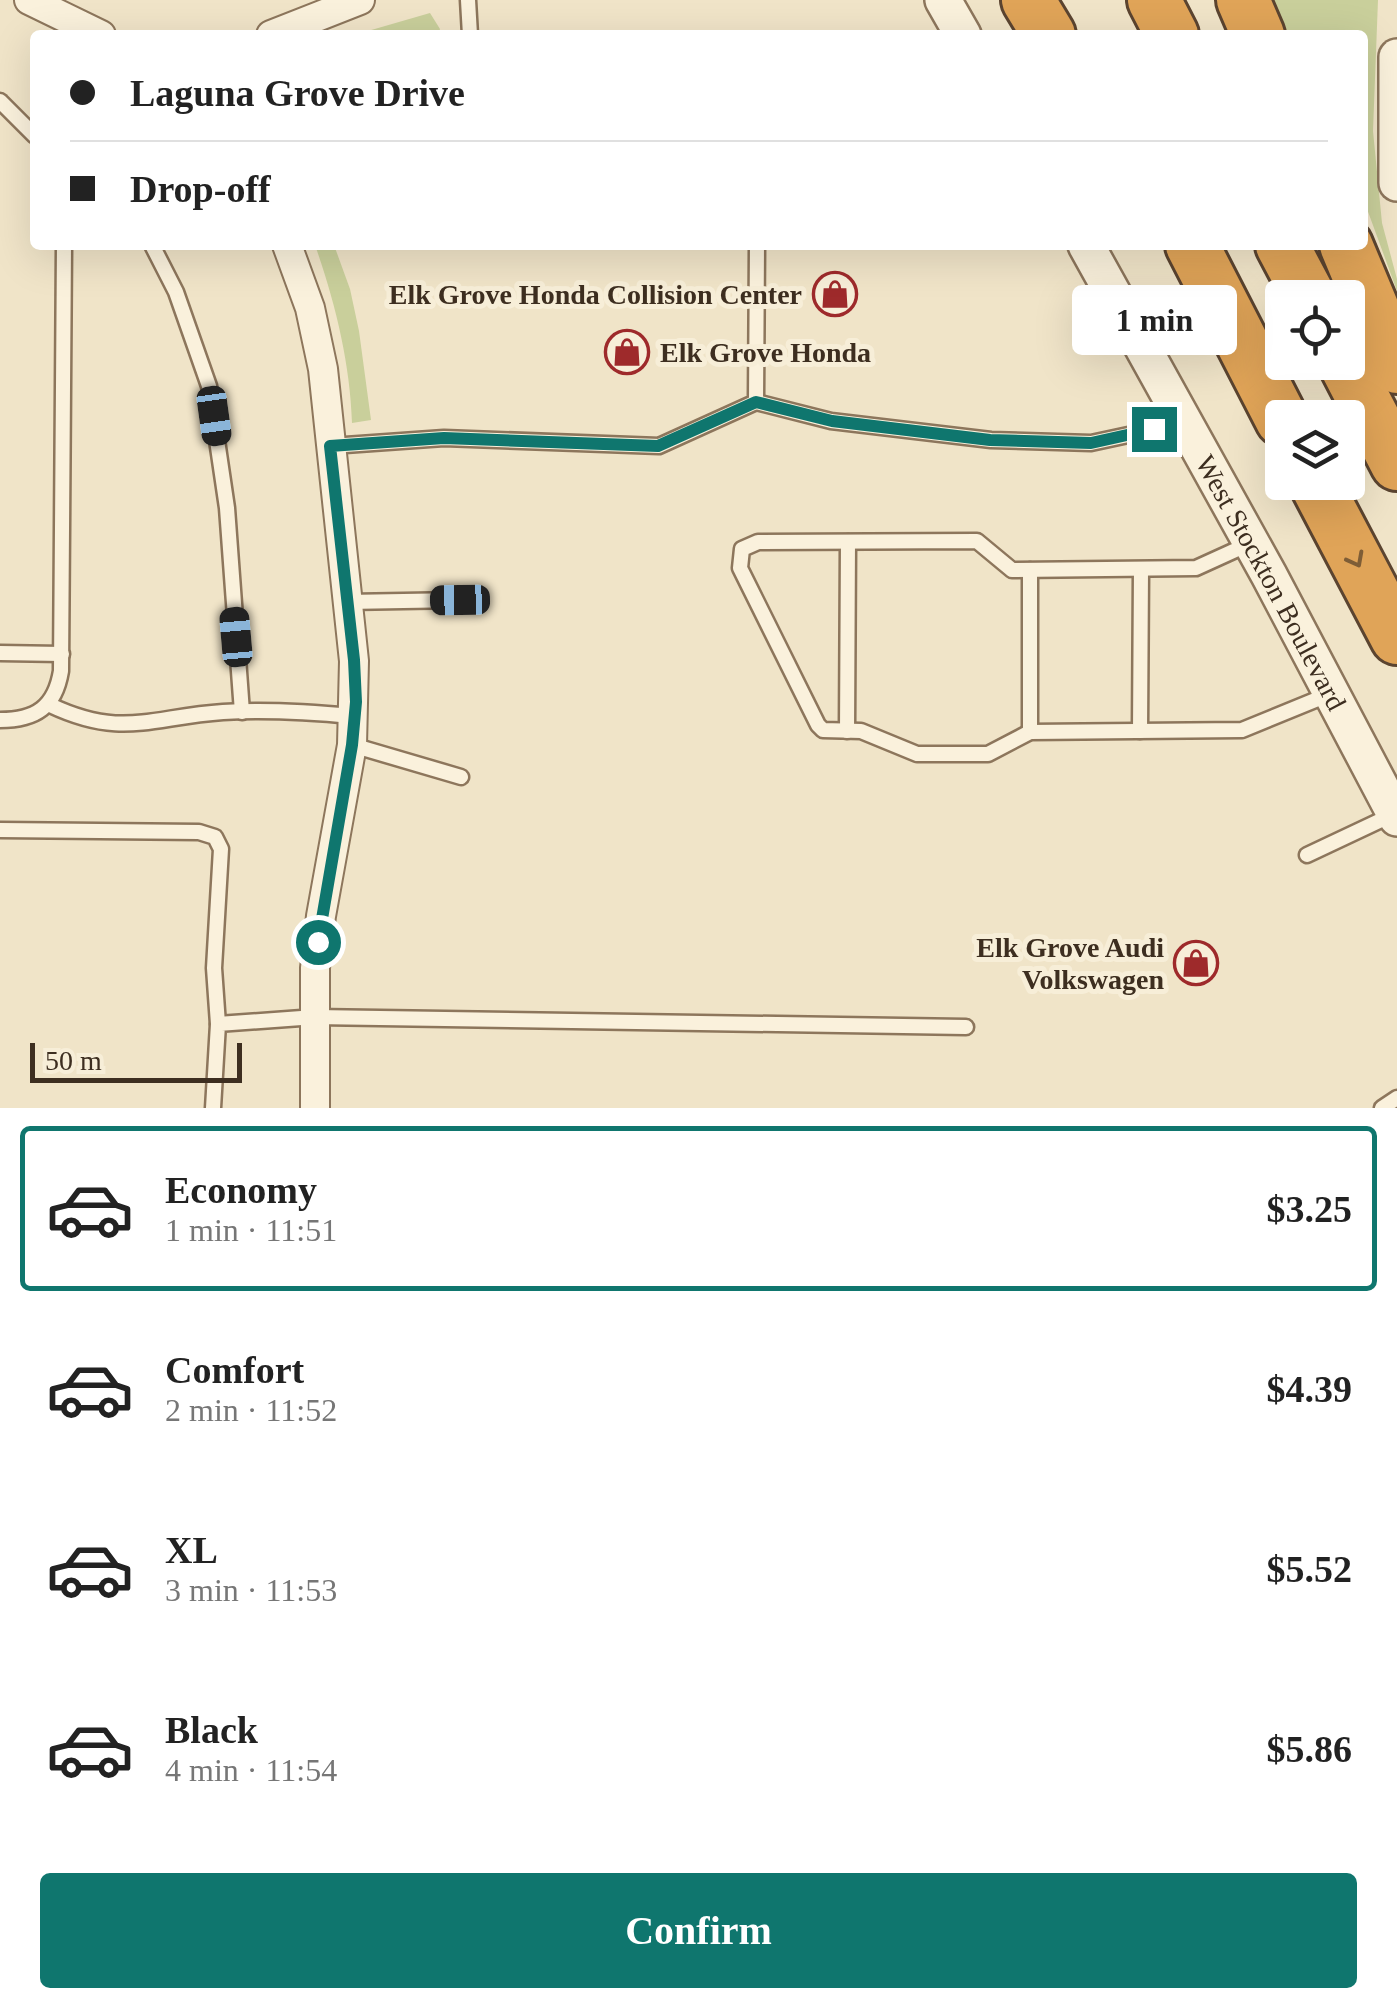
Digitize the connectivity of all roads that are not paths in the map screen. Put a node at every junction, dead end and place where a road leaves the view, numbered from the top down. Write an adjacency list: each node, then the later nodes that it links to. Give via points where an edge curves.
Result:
1 (28, 0): 9 (street)
2 (360, 0): 10 (street)
3 (468, 0): 11 (lane)
4 (943, 0): 12 (street)
5 (1028, 0): 13 (highway)
6 (1066, 0): 14 (highway)
7 (1154, 0): 15 (highway)
8 (1243, 0): 16 (highway)
9 (91, 30)
10 (284, 30)
11 (470, 30)
12 (960, 30)
13 (1046, 30)
14 (1081, 30)
15 (1169, 30)
16 (1256, 30)
17 (1397, 57): 20 (street)
18 (0, 101): 19 (lane)
19 (30, 131)
20 (1397, 182)
21 (64, 250): 48 (lane)
22 (155, 250): 51 (lane, via 209,386)
23 (288, 250): 37 (street, via 310,308)
24 (757, 250): 35 (lane)
25 (1089, 250): 36 (street, West Stockton Boulevard)
26 (1183, 250): 31 (highway)
27 (1195, 250): 31 (highway)
28 (1285, 250): 30 (highway)
29 (1348, 250): 32 (highway)
30 (1300, 280)
31 (1252, 362): 34 (highway)
32 (1397, 366)
33 (1353, 380): 38 (highway)
34 (1272, 400)
35 (756, 402): 36 (lane, via 832,421 990,440 1091,443); 37 (lane, via 658,446 444,438)
36 (1185, 422): 41 (street, West Stockton Boulevard)
37 (330, 446): 45 (street)
38 (1397, 464)
39 (1325, 500): 46 (highway, one-way to 46)
40 (848, 542): 42 (lane, via 978,541 1012,570); 54 (lane); 54 (lane, via 758,542 738,558 818,725)
41 (1252, 543): 43 (lane, via 1196,568); 49 (street, West Stockton Boulevard)
42 (1030, 570): 43 (lane); 56 (lane)
43 (1142, 570): 55 (lane)
44 (460, 600): 45 (lane)
45 (347, 602): 52 (street)
46 (1397, 638)
47 (0, 653): 48 (lane)
48 (62, 654): 50 (lane)
49 (1332, 694): 55 (lane, via 1242,730); 59 (street, West Stockton Boulevard)
50 (50, 705): 51 (lane, via 103,724); 53 (lane, via 35,716)
51 (242, 712): 52 (lane)
52 (354, 716): 57 (street)
53 (0, 720)
54 (847, 731): 56 (lane, via 917,754 988,754)
55 (1140, 731): 56 (lane)
56 (1030, 732)
57 (352, 745): 58 (lane); 62 (street, via 320,916)
58 (461, 777)
59 (1396, 816): 61 (lane)
60 (0, 830): 63 (lane, via 214,837 220,849)
61 (1307, 855)
62 (315, 1017): 63 (lane); 64 (lane); 67 (street)
63 (218, 1024): 66 (lane)
64 (966, 1027)
65 (1397, 1098): 68 (lane)
66 (213, 1108)
67 (315, 1108)
68 (1382, 1108)

